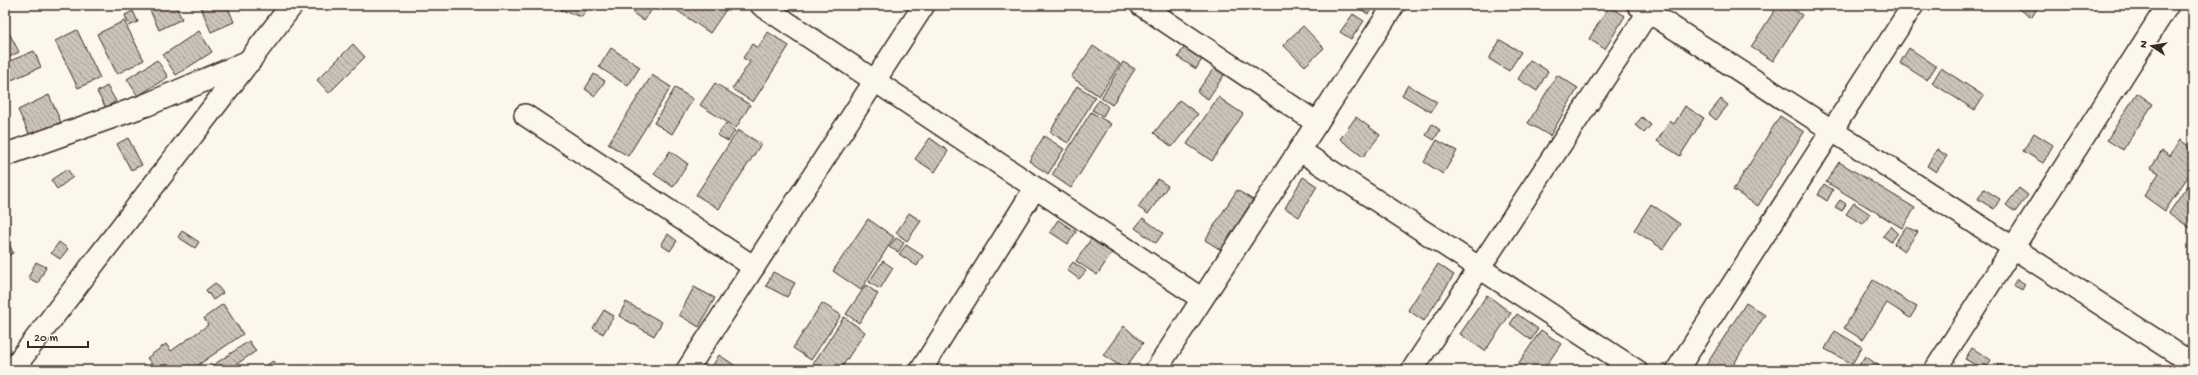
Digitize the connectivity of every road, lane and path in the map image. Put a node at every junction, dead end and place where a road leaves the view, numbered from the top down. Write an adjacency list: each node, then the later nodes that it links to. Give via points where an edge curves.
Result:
1 (292, 5): 9 (main road)
2 (761, 5): 10 (street)
3 (924, 5): 10 (street)
4 (1141, 5): 12 (street)
5 (1394, 5): 12 (street)
6 (1913, 5): 13 (street)
7 (2168, 5): 17 (street)
8 (1646, 7): 13 (street); 19 (street)
9 (250, 61): 15 (main road, via 146,105); 21 (main road)
10 (875, 81): 16 (street); 18 (street)
11 (525, 115): 18 (street)
12 (1317, 123): 14 (street)
13 (1831, 131): 17 (street); 27 (street)
14 (1299, 150): 19 (street); 20 (street)
15 (5, 155)
16 (1035, 188): 20 (street); 23 (street)
17 (2013, 248): 28 (street); 29 (street, via 2193,364)
18 (754, 267): 22 (street)
19 (1479, 268): 25 (street); 26 (street)
20 (1202, 299): 24 (street)
21 (12, 370)
22 (687, 370)
23 (921, 370)
24 (1156, 370)
25 (1412, 370)
26 (1636, 370)
27 (1677, 370)
28 (1935, 370)
29 (2189, 370)

